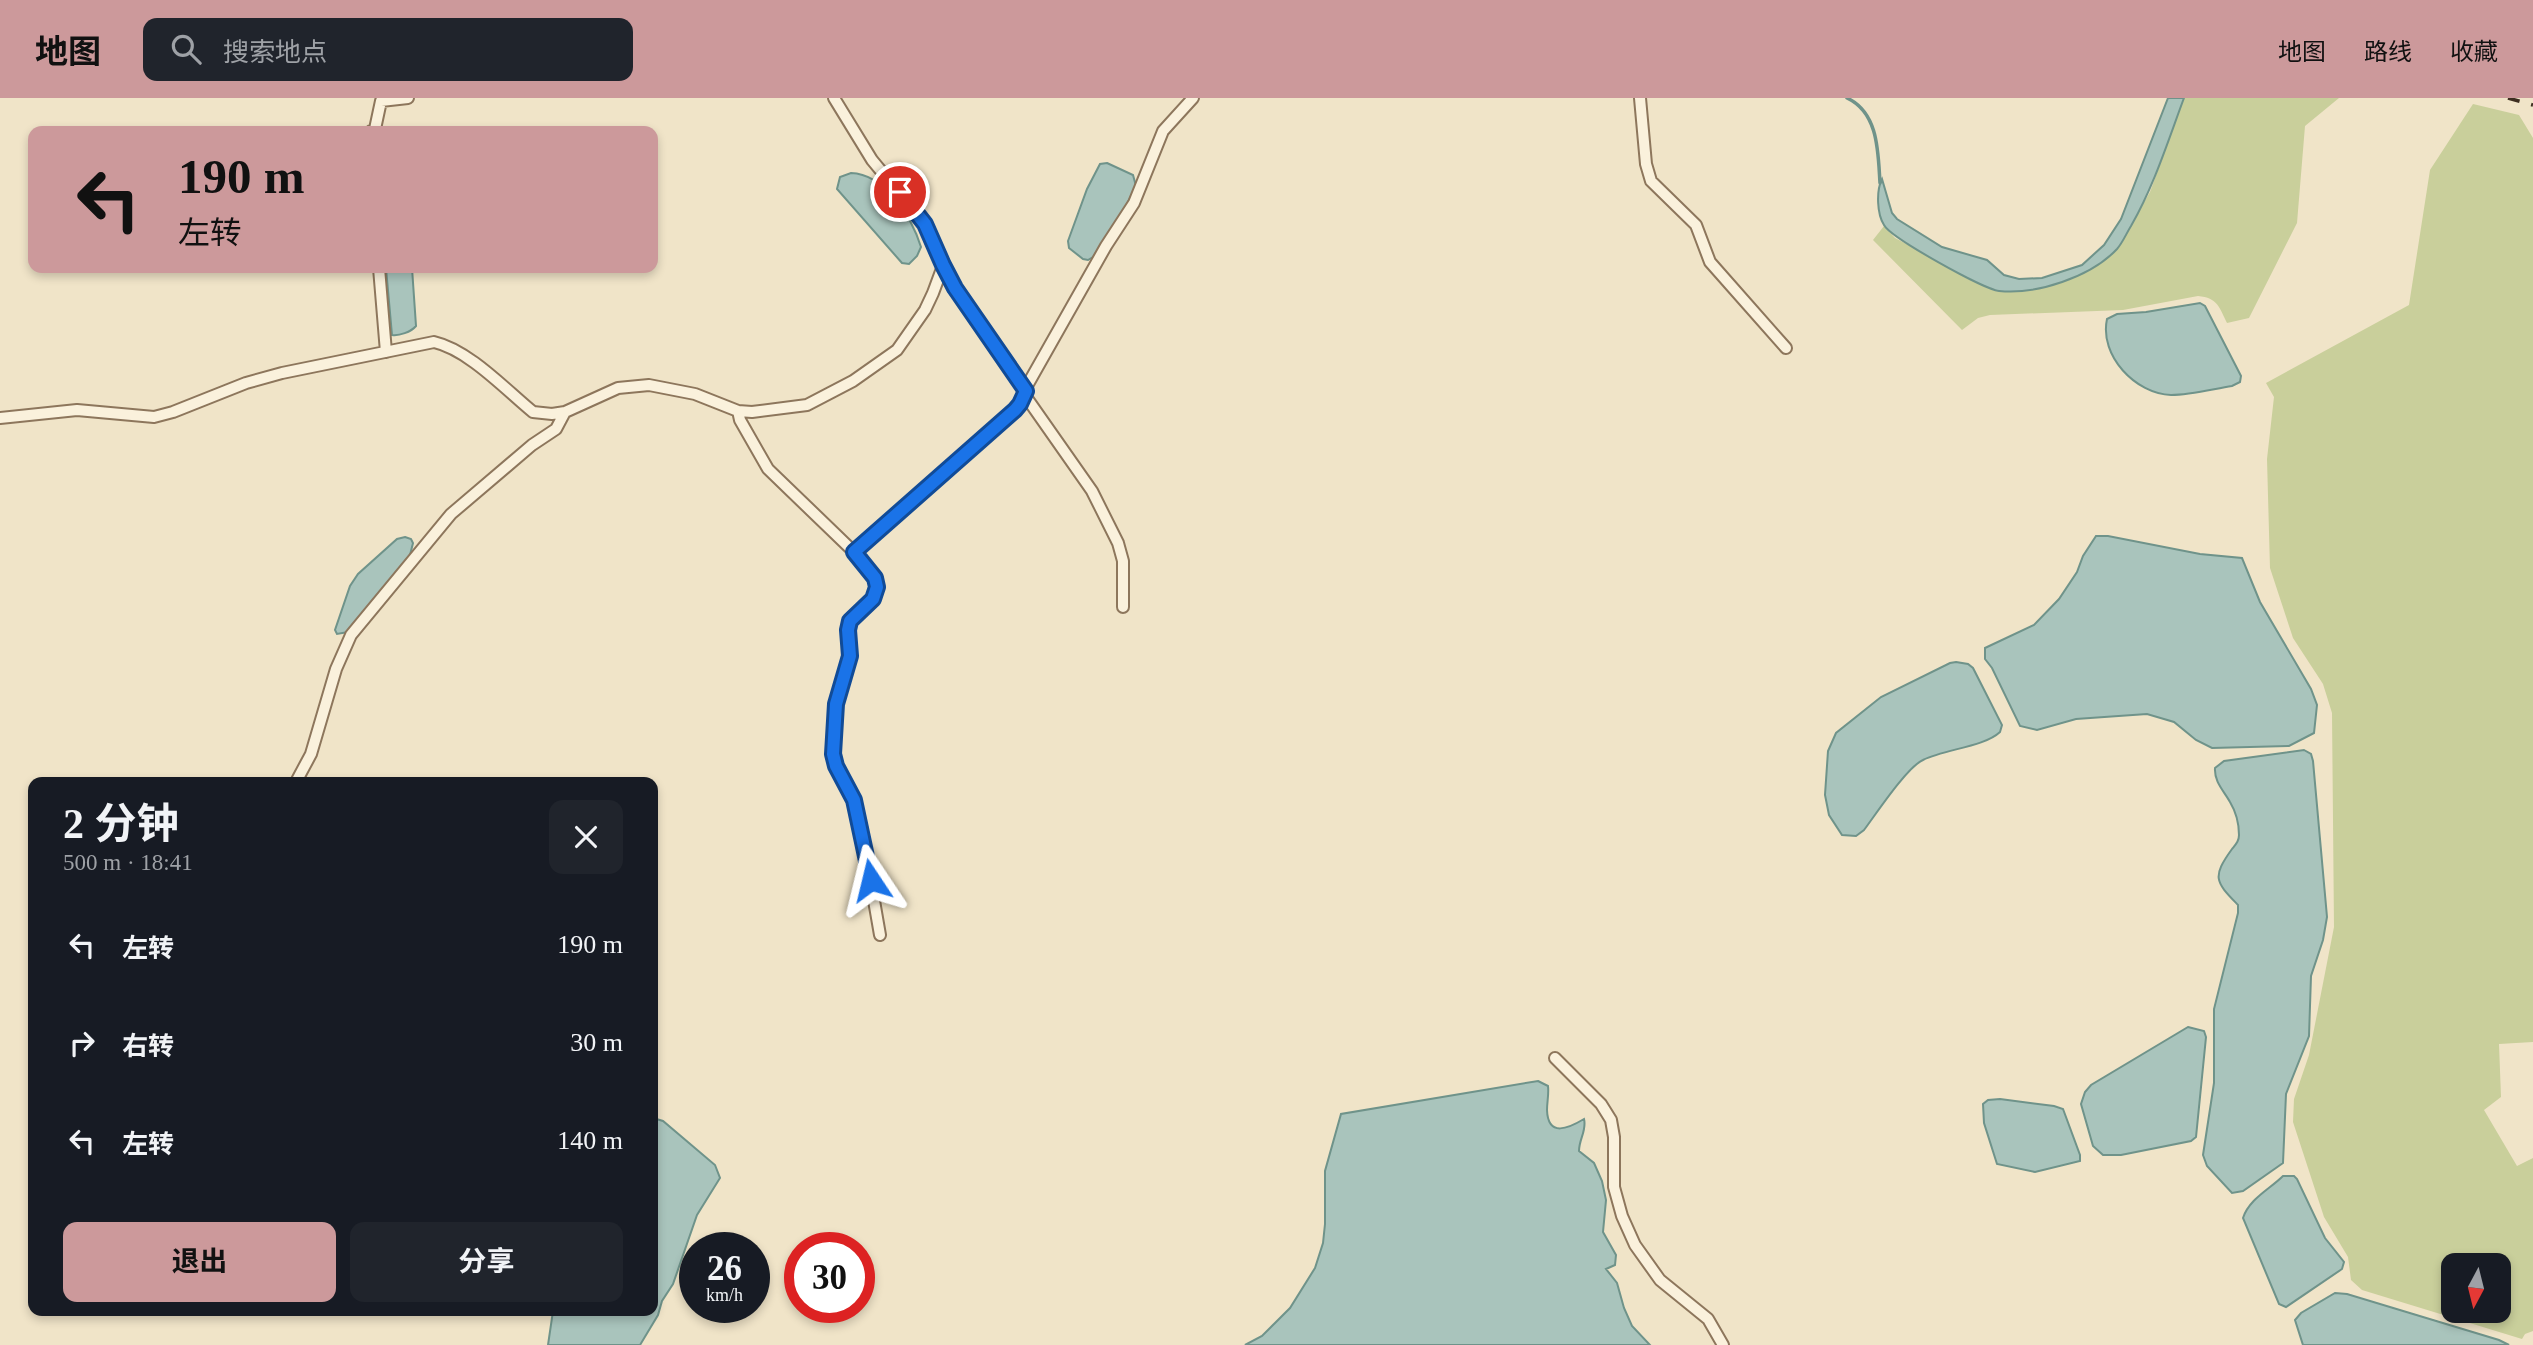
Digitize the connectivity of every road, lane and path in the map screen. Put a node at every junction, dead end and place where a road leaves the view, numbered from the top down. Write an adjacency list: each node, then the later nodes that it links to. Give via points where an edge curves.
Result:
1 (408, 98): 5 (street, via 382,101)
2 (834, 98): 6 (street, via 872,160 925,224)
3 (1193, 98): 10 (street, via 1163,131 1135,203 1106,246)
4 (1640, 98): 8 (street, via 1651,181 1696,225 1710,262)
5 (376, 126)
6 (943, 265): 10 (street); 11 (street, via 910,332 897,350 875,366 807,405)
7 (379, 273): 9 (street)
8 (1786, 348)
9 (386, 352): 12 (street, via 443,344 533,412); 13 (street, via 246,383 154,417 77,410)
10 (1025, 393): 14 (street, via 1015,410); 15 (street, via 1092,491 1118,543 1123,561)
11 (738, 411): 12 (street, via 695,394 649,385 618,388); 14 (street, via 766,467)
12 (565, 412): 16 (street, via 556,429 451,514 351,635 308,763)
13 (0, 418)
14 (854, 552): 17 (street, via 877,587 873,599 850,621 850,656 836,704 833,754 861,826)
15 (1123, 607)
16 (299, 777)
17 (880, 935)
18 (1555, 1058): 19 (street, via 1611,1120 1614,1187 1635,1245 1660,1280 1707,1319)
19 (1723, 1345)

